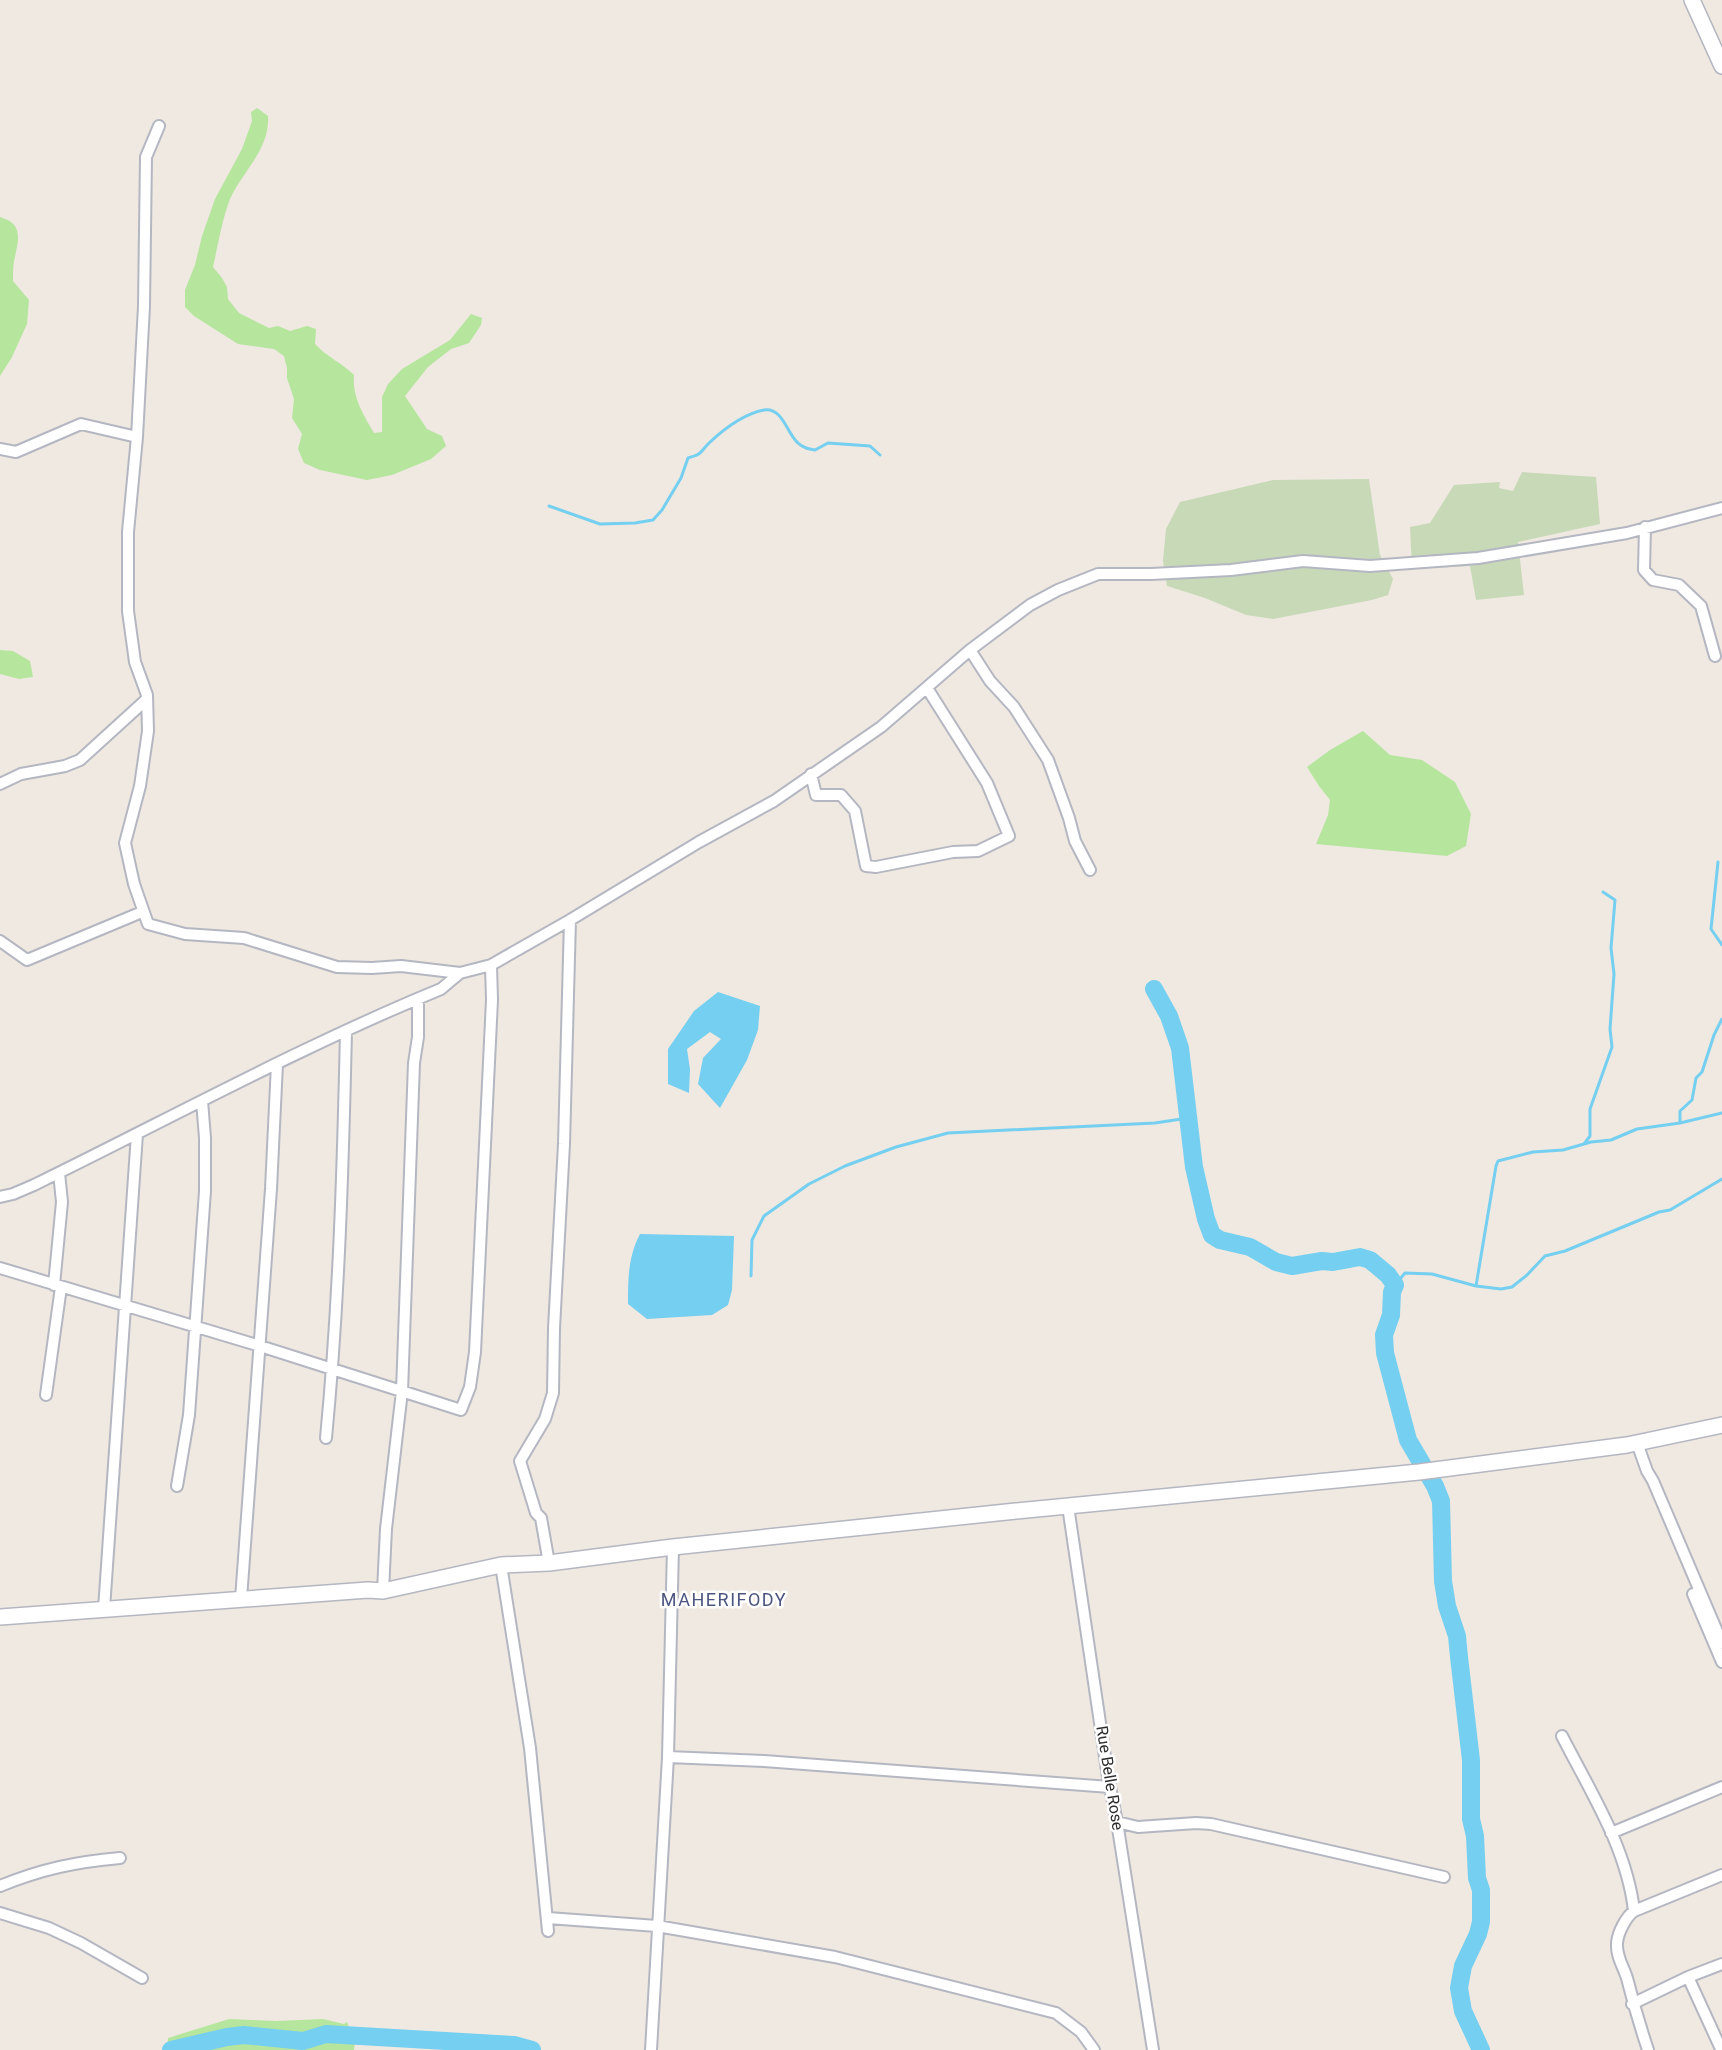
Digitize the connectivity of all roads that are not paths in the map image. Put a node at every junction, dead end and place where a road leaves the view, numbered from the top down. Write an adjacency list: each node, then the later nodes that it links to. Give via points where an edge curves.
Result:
1 (1692, 0): 2 (street)
2 (1722, 66)
3 (159, 126): 4 (street, via 146,157)
4 (137, 437): 5 (street, via 81,424 16,452); 11 (street, via 128,532 128,611 135,662)
5 (0, 449)
6 (1722, 508): 7 (street)
7 (1645, 527): 8 (street, via 1478,558 1370,566 1303,561 1219,570 1098,574 1030,605); 9 (street, via 1644,570 1653,580 1679,585 1701,606)
8 (970, 650): 10 (street); 14 (street, via 1048,760 1075,841)
9 (1714, 656)
10 (927, 688): 12 (street, via 881,727); 12 (street, via 987,783 1009,836 978,851 866,866 855,811 841,795 816,795)
11 (147, 699): 13 (street, via 81,760 21,774); 15 (street, via 148,731 140,786 125,843)
12 (811, 774): 16 (street, via 774,801)
13 (0, 784)
14 (1090, 870)
15 (142, 912): 17 (street, via 27,960); 19 (street, via 148,924 185,934 244,938 337,967 401,966)
16 (570, 920): 18 (street); 42 (street, via 553,1393 545,1419 520,1461 541,1518)
17 (0, 941)
18 (491, 965): 19 (street); 33 (street, via 476,1352 470,1387 461,1410)
19 (460, 974): 20 (street, via 441,989)
20 (418, 999): 21 (street); 33 (street)
21 (346, 1031): 22 (street); 32 (street)
22 (277, 1064): 23 (street); 31 (street)
23 (202, 1101): 24 (street); 30 (street, via 205,1191)
24 (137, 1134): 25 (street); 29 (street)
25 (59, 1173): 26 (street); 28 (street, via 62,1202)
26 (0, 1197)
27 (0, 1268): 28 (street)
28 (58, 1286): 29 (street); 34 (street)
29 (125, 1306): 30 (street); 46 (street)
30 (195, 1326): 31 (street); 38 (street, via 189,1415)
31 (260, 1346): 32 (street); 45 (street)
32 (333, 1369): 33 (street); 36 (street)
33 (402, 1392): 44 (street)
34 (46, 1395)
35 (1722, 1425): 37 (street)
36 (326, 1438)
37 (1637, 1443): 39 (street, via 1419,1472); 40 (street)
38 (177, 1486)
39 (1068, 1506): 41 (street); 52 (street, Rue Belle Rose)
40 (1675, 1541): 48 (street); 49 (street)
41 (673, 1547): 42 (street); 51 (street)
42 (549, 1563): 43 (street)
43 (501, 1565): 44 (street); 62 (street, via 530,1748)
44 (383, 1591): 45 (street)
45 (242, 1599): 46 (street)
46 (104, 1609): 47 (street)
47 (0, 1617)
48 (1722, 1643)
49 (1722, 1662)
50 (1562, 1736): 55 (street)
51 (668, 1757): 52 (street); 63 (street)
52 (1110, 1787): 54 (street, Rue Belle Rose)
53 (1722, 1787): 55 (street)
54 (1117, 1822): 58 (street, via 1138,1827 1211,1824); 72 (street, Rue Belle Rose)
55 (1611, 1833): 60 (street, via 1631,1886)
56 (120, 1858): 59 (street, via 77,1862)
57 (1722, 1875): 60 (street)
58 (1444, 1877)
59 (0, 1886)
60 (1634, 1911): 68 (street, via 1627,1917 1617,1941)
61 (0, 1913): 67 (street, via 49,1928)
62 (548, 1917): 63 (street); 64 (street)
63 (657, 1926): 70 (street); 71 (street, via 835,1957 1056,2013 1081,2032)
64 (548, 1932)
65 (1722, 1964): 66 (street)
66 (1688, 1977): 68 (street); 69 (street)
67 (142, 1978)
68 (1632, 2004): 73 (street)
69 (1721, 2049)
70 (651, 2050)
71 (1094, 2050)
72 (1153, 2050)
73 (1648, 2050)

